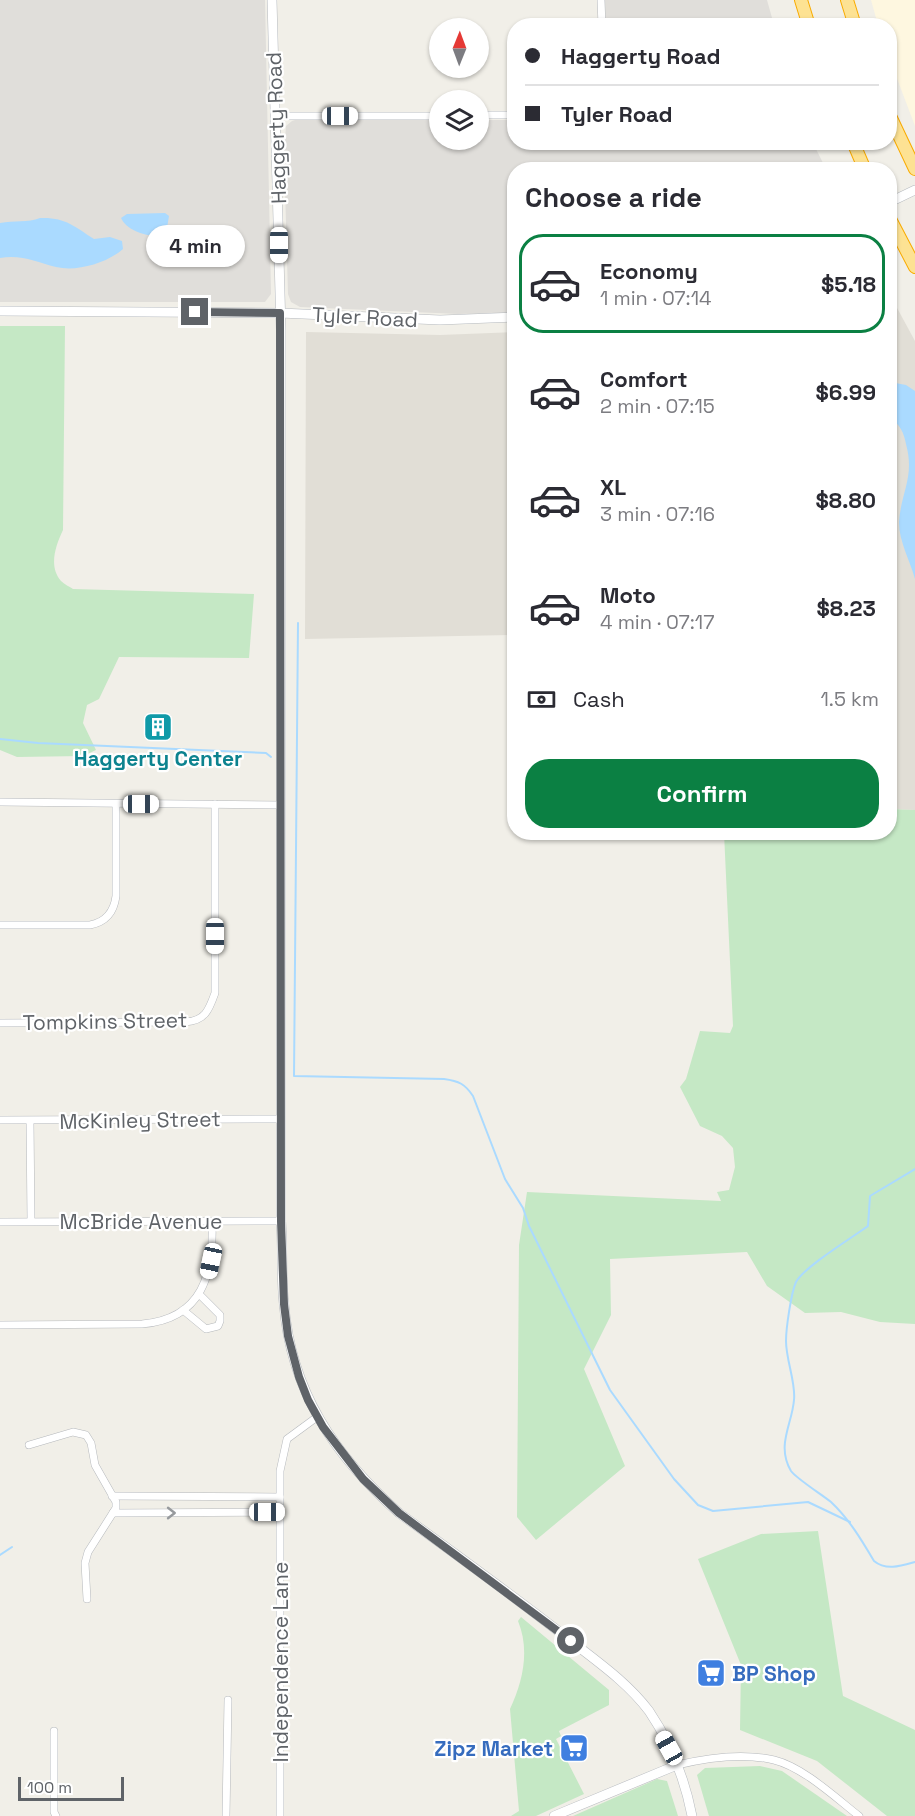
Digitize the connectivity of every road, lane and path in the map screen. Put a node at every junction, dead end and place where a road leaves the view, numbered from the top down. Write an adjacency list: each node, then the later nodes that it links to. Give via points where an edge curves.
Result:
1 (272, 0): 9 (main road, Haggerty Road)
2 (601, 0): 5 (street)
3 (801, 0): 6 (highway)
4 (847, 0): 7 (highway)
5 (602, 18)
6 (807, 18)
7 (853, 18)
8 (507, 115): 11 (street)
9 (276, 116): 10 (street); 19 (main road, Haggerty Road)
10 (429, 116)
11 (489, 116)
12 (897, 131): 13 (highway)
13 (915, 170)
14 (915, 190): 15 (main road)
15 (897, 199)
16 (897, 232): 17 (highway)
17 (915, 267)
18 (0, 311): 19 (main road, Tyler Road)
19 (280, 313): 20 (main road, Tyler Road, via 440,320); 24 (main road, Haggerty Road)
20 (507, 317)
21 (0, 802): 22 (street)
22 (116, 804): 23 (street); 25 (street, via 116,896 108,917 90,925)
23 (215, 804): 24 (street); 26 (street, Tompkins Street, via 215,993 207,1013 196,1021 185,1022)
24 (280, 805): 27 (main road, Haggerty Road)
25 (0, 925)
26 (0, 1023)
27 (280, 1119): 29 (street, McKinley Street); 31 (main road, Haggerty Road)
28 (0, 1120): 29 (street, McKinley Street)
29 (30, 1121): 30 (street)
30 (31, 1221): 32 (street, McBride Avenue); 33 (street, McBride Avenue)
31 (281, 1221): 33 (street, McBride Avenue); 37 (main road, Haggerty Road, via 288,1336 299,1377)
32 (0, 1222)
33 (212, 1222): 34 (street, via 211,1261)
34 (199, 1294): 35 (street); 35 (street, via 220,1315 218,1326 206,1329)
35 (183, 1310): 36 (street, via 150,1323)
36 (0, 1325)
37 (317, 1417): 39 (street, Independence Lane, via 287,1439 281,1459); 46 (main road, Haggerty Road, via 352,1466 399,1513 621,1682 650,1713)
38 (29, 1445): 40 (street, via 73,1432 86,1435 95,1465)
39 (280, 1497): 40 (street); 41 (street, Independence Lane)
40 (114, 1499): 42 (street)
41 (281, 1512): 42 (street, one-way to 41); 49 (street, Independence Lane)
42 (113, 1513): 43 (street, via 88,1552)
43 (87, 1599)
44 (228, 1700): 48 (street)
45 (54, 1731): 47 (street)
46 (677, 1765): 50 (main road); 51 (main road, Haggerty Road); 52 (street, via 718,1758 775,1760 795,1769)
47 (56, 1816)
48 (226, 1816)
49 (280, 1816)
50 (554, 1816)
51 (692, 1816)
52 (859, 1816)

